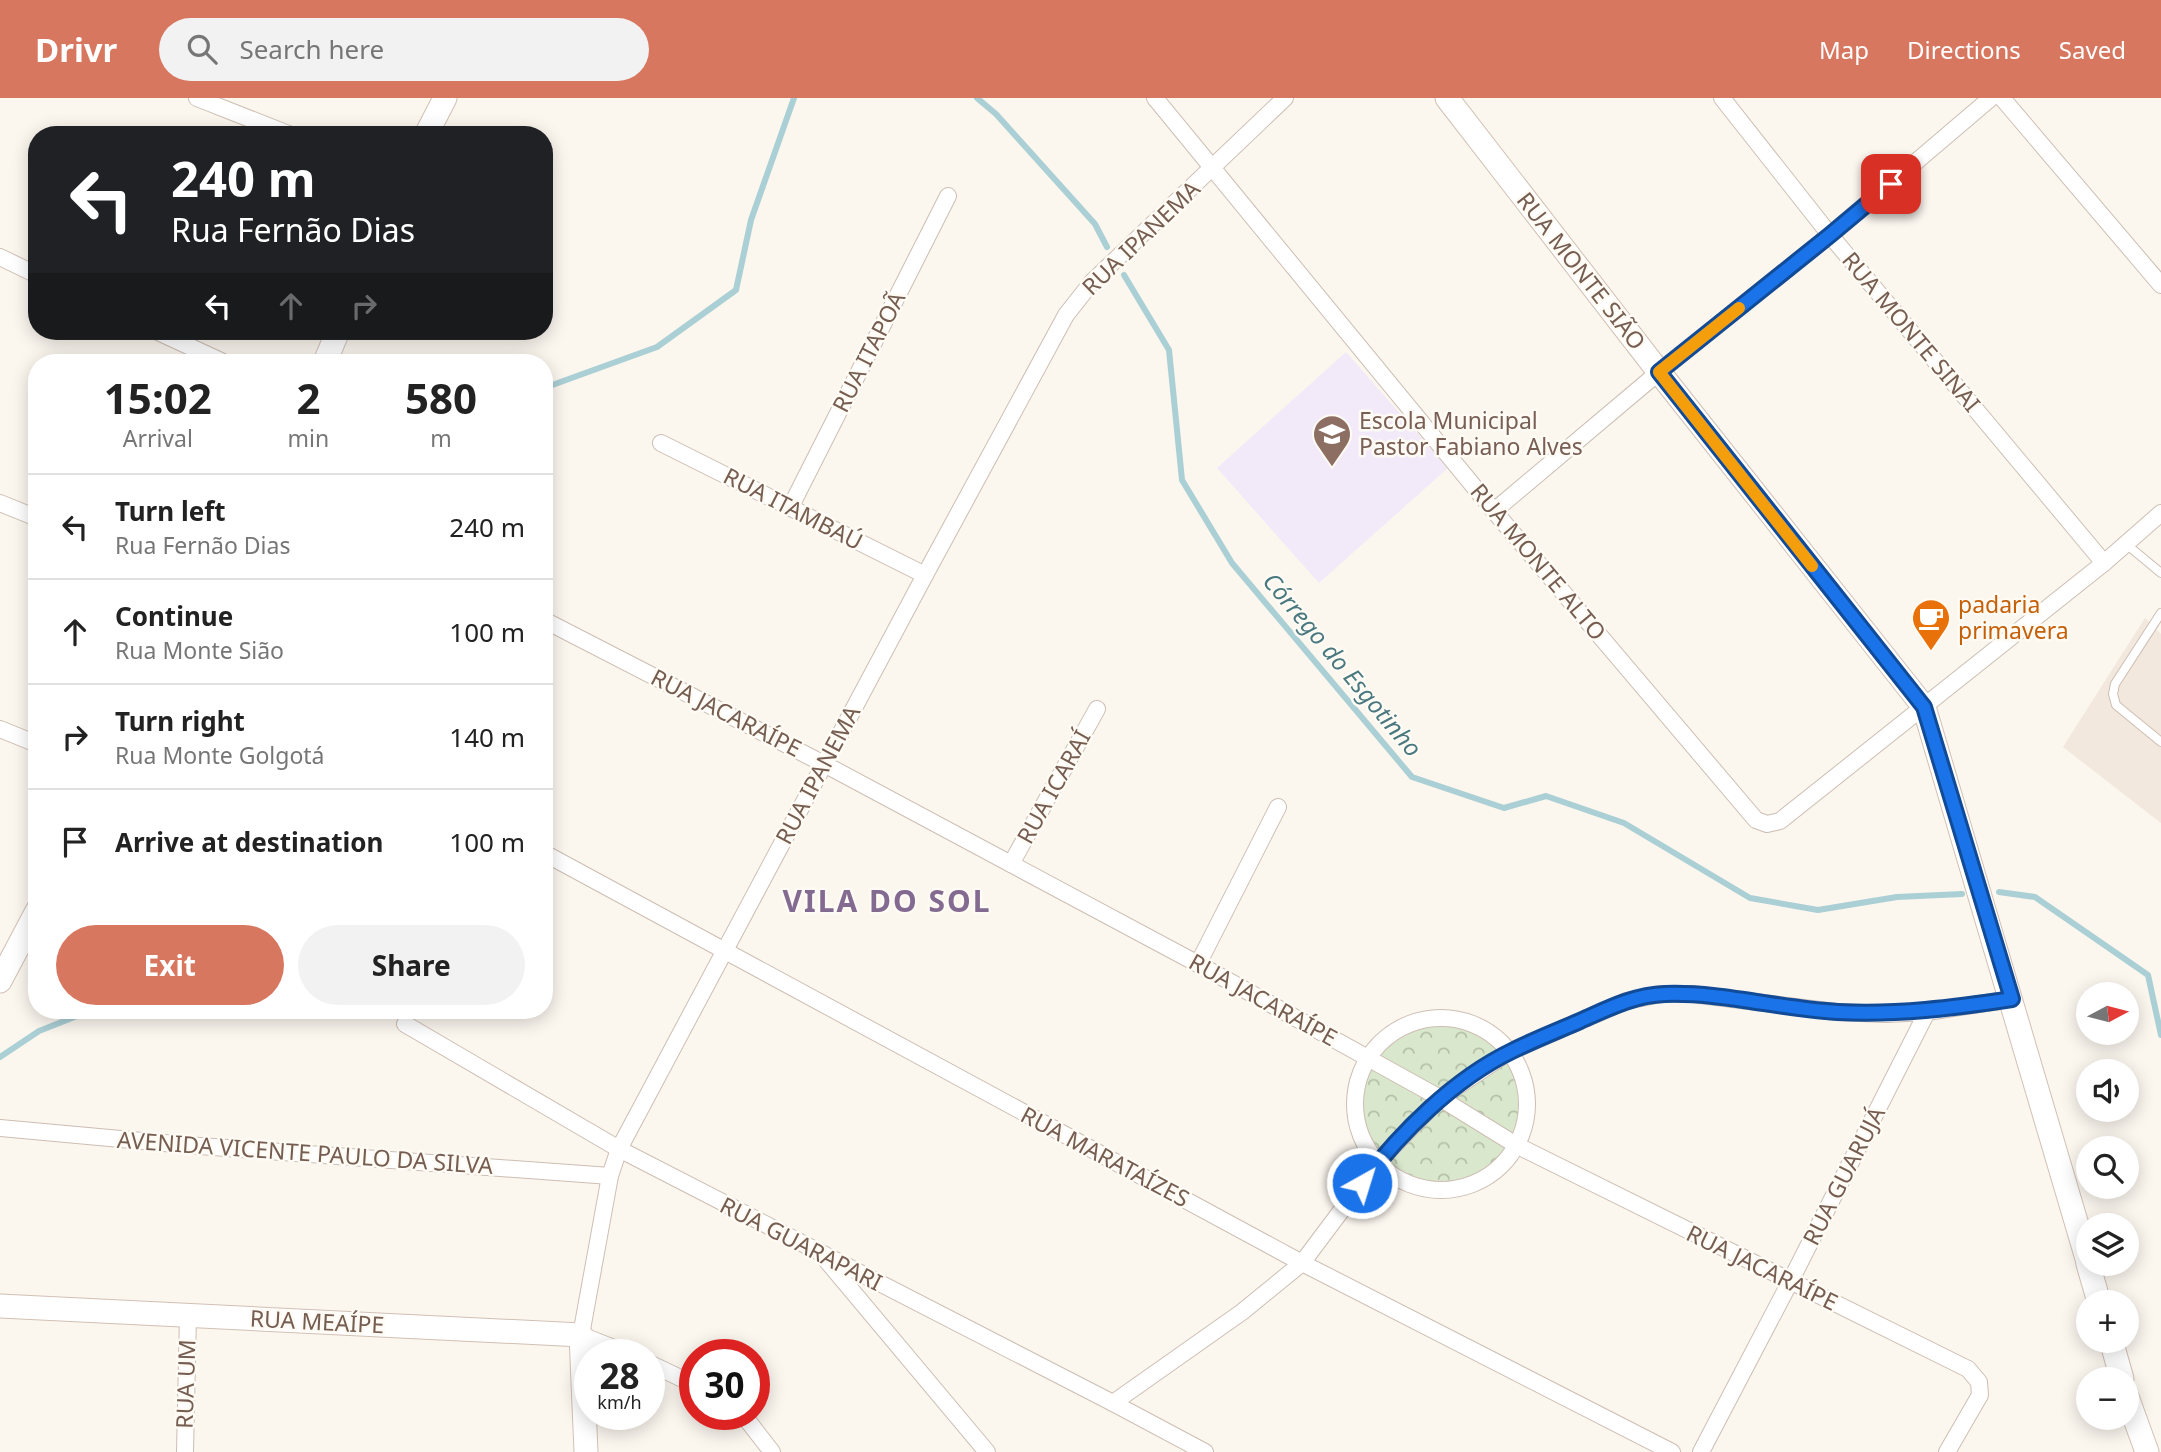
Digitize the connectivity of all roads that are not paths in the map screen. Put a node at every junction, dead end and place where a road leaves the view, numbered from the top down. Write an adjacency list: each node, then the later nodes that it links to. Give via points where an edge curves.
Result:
1 (197, 98): 9 (street)
2 (445, 98): 10 (street)
3 (1155, 98): 11 (street, RUA MONTE ALTO)
4 (1285, 98): 11 (street, RUA IPANEMA)
5 (1447, 98): 19 (street, RUA MONTE SIÃO)
6 (1722, 98): 13 (street, RUA MONTE SINAI)
7 (1990, 98): 13 (street)
8 (2002, 98): 16 (street)
9 (268, 126)
10 (431, 126)
11 (1213, 168): 23 (street, RUA MONTE ALTO); 29 (street, RUA IPANEMA, via 1092,282 1066,315)
12 (948, 195): 22 (street, RUA ITAPOÃ)
13 (1830, 235): 19 (street); 27 (street, RUA MONTE SINAI)
14 (0, 257): 15 (street)
15 (28, 271)
16 (2161, 285)
17 (175, 340): 18 (street)
18 (206, 354)
19 (1659, 372): 23 (street); 32 (street, RUA MONTE SIÃO)
20 (661, 443): 22 (street, RUA ITAMBAÚ)
21 (0, 503): 25 (street)
22 (789, 508): 29 (street, RUA ITAMBAÚ)
23 (1494, 511): 32 (street, RUA MONTE ALTO, via 1756,820 1780,821)
24 (2161, 513): 26 (street)
25 (28, 514)
26 (2126, 544): 27 (street); 28 (lane)
27 (2104, 563): 32 (street)
28 (2161, 573)
29 (925, 575): 37 (street, RUA IPANEMA)
30 (2161, 613): 36 (lane, via 2113,694 2116,705)
31 (553, 625): 37 (street, RUA JACARAÍPE)
32 (1924, 707): 45 (street)
33 (1097, 709): 40 (street, RUA ICARAÍ)
34 (0, 729): 35 (street)
35 (28, 740)
36 (2161, 742)
37 (824, 764): 40 (street, RUA JACARAÍPE); 42 (street, RUA IPANEMA)
38 (1278, 807): 43 (street)
39 (553, 858): 42 (street, RUA MARATAÍZES)
40 (1011, 864): 43 (street, RUA JACARAÍPE)
41 (28, 926): 44 (street)
42 (724, 951): 53 (street, RUA IPANEMA); 58 (street, RUA MARATAÍZES)
43 (1198, 964): 49 (street, RUA JACARAÍPE)
44 (3, 968)
45 (2012, 999): 46 (street); 56 (street)
46 (1927, 1012): 48 (street, via 1836,1012 1661,994 1626,1000); 59 (street, RUA GUARUJÁ)
47 (405, 1024): 53 (street, RUA GUARAPARI)
48 (1509, 1052): 49 (street, via 1489,1032 1464,1020 1436,1017 1409,1023 1385,1037); 50 (street); 52 (street, via 1521,1073 1527,1098 1525,1122)
49 (1367, 1059): 50 (street, RUA JACARAÍPE); 54 (street, via 1356,1085 1355,1112 1362,1140)
50 (1440, 1098): 52 (street, RUA JACARAÍPE); 54 (street)
51 (0, 1128): 55 (street, AVENIDA VICENTE PAULO DA SILVA)
52 (1516, 1145): 54 (street, via 1500,1167 1477,1182 1452,1190 1424,1189 1399,1180); 59 (street, RUA JACARAÍPE)
53 (619, 1149): 55 (street, RUA IPANEMA); 57 (street, RUA GUARAPARI)
54 (1377, 1163): 58 (street)
55 (610, 1176): 62 (street, RUA IPANEMA)
56 (2076, 1221)
57 (822, 1254): 64 (street, RUA GUARAPARI); 70 (street)
58 (1302, 1263): 64 (street); 72 (street, RUA MARATAÍZES)
59 (1790, 1282): 73 (street, RUA GUARUJÁ); 74 (street, RUA JACARAÍPE, via 1968,1369 1979,1382 1980,1395)
60 (0, 1306): 61 (street, RUA MEAÍPE)
61 (188, 1315): 62 (street, RUA MEAÍPE); 67 (street, RUA UM)
62 (581, 1335): 63 (street, RUA MEAÍPE); 68 (street, RUA IPANEMA)
63 (591, 1339)
64 (1113, 1403): 71 (street, RUA GUARAPARI)
65 (755, 1430): 69 (street)
66 (2139, 1430): 75 (street)
67 (185, 1452)
68 (586, 1452)
69 (772, 1452)
70 (987, 1452)
71 (1205, 1452)
72 (1672, 1452)
73 (1701, 1452)
74 (1947, 1452)
75 (2147, 1452)

